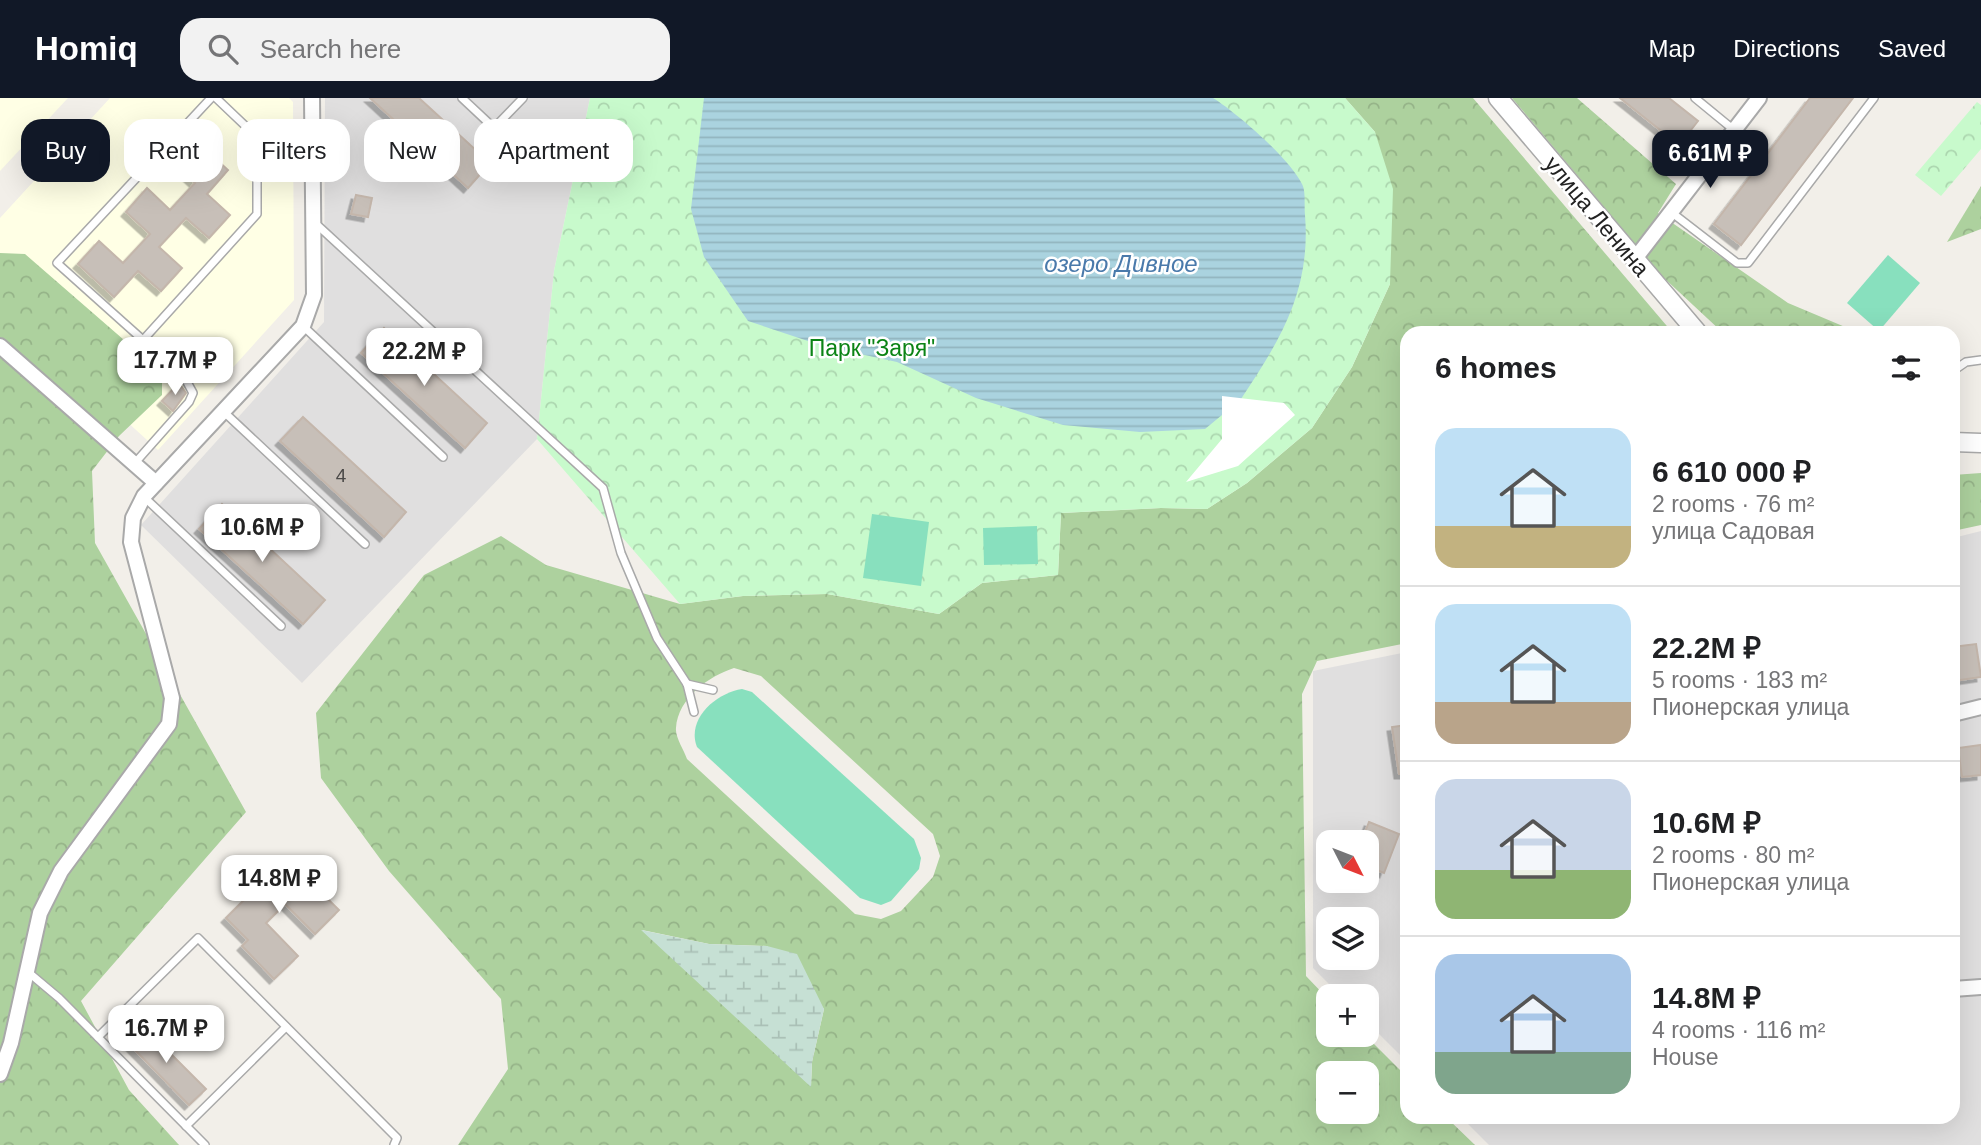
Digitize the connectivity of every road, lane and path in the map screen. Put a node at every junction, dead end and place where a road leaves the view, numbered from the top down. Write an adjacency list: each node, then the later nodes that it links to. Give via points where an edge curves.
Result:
1 (211, 98): 16 (lane, via 57,263)
2 (216, 98): 16 (lane, via 257,137 257,214)
3 (312, 98): 12 (street)
4 (462, 98): 5 (lane, via 495,128)
5 (523, 98)
6 (1498, 98): 13 (street, улица Ленина)
7 (1695, 98): 10 (lane)
8 (1759, 98): 10 (street)
9 (1874, 98): 11 (lane, via 1748,262 1737,263)
10 (1734, 130): 11 (street)
11 (1671, 212): 13 (street)
12 (314, 221): 14 (street, via 314,295); 29 (lane, via 603,488 621,553 652,628)
13 (1634, 260): 15 (street, улица Ленина)
14 (303, 326): 20 (street); 23 (lane)
15 (1693, 326)
16 (143, 340): 24 (lane, via 193,393)
17 (0, 346): 24 (street)
18 (1981, 360): 19 (lane)
19 (1960, 366)
20 (223, 412): 25 (street); 27 (lane)
21 (1960, 442): 22 (street)
22 (1981, 443)
23 (443, 457)
24 (134, 464): 25 (street)
25 (156, 484): 26 (street)
26 (144, 496): 28 (lane); 34 (street, via 133,517 131,542 172,698 169,724 61,871 40,913)
27 (365, 544)
28 (281, 626)
29 (687, 684): 30 (lane); 32 (lane)
30 (713, 691)
31 (1981, 707): 33 (street)
32 (694, 712)
33 (1960, 713)
34 (28, 971): 38 (lane); 39 (street)
35 (1981, 987): 36 (street)
36 (1960, 988)
37 (286, 1027): 38 (lane, via 198,938); 40 (lane); 42 (lane, via 397,1138)
38 (98, 1037): 40 (lane)
39 (0, 1073)
40 (186, 1126): 41 (lane)
41 (205, 1145)
42 (394, 1145)

